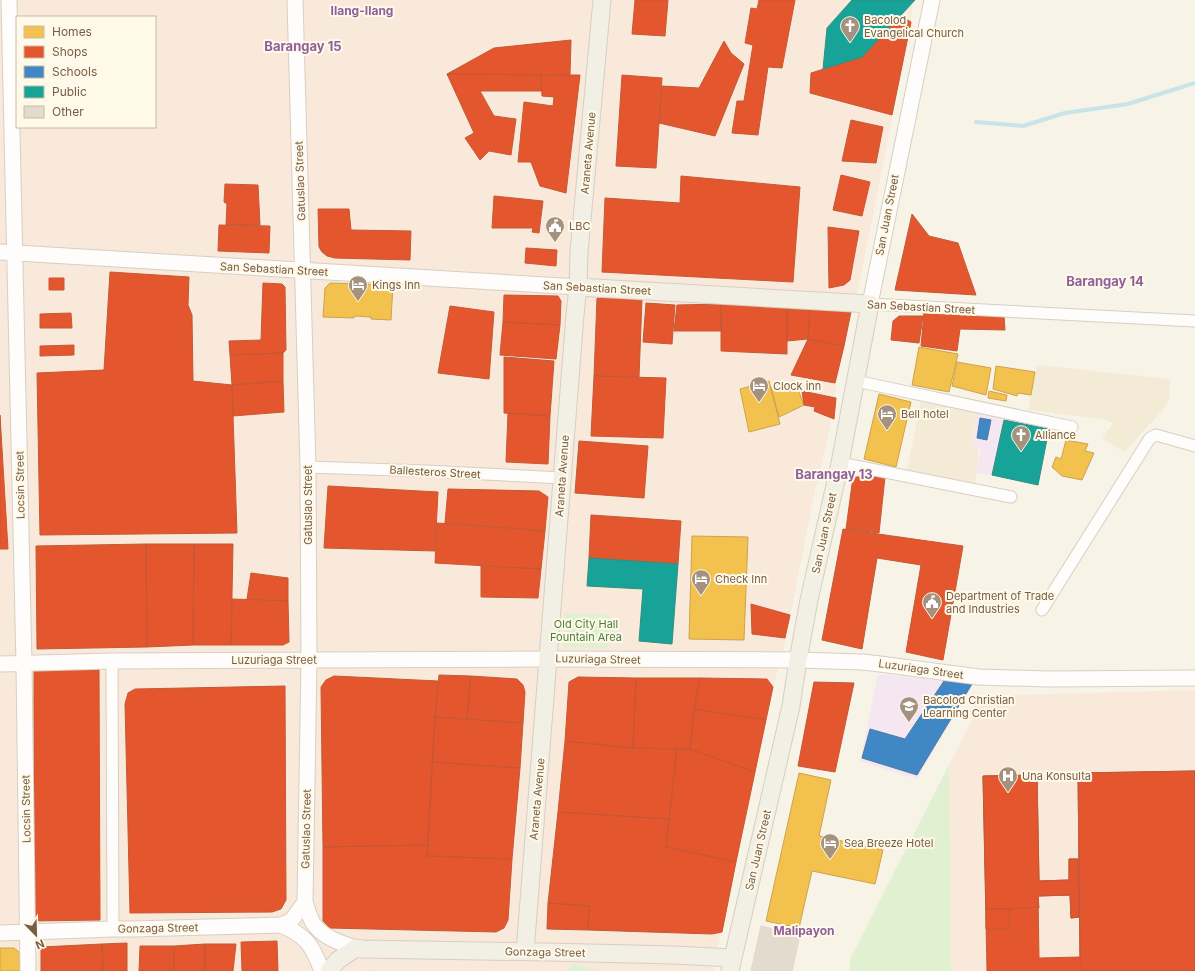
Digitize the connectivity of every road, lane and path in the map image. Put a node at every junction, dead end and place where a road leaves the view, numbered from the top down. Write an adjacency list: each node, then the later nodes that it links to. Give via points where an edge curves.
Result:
1 (9, 0): 5 (street, Locsin Street)
2 (295, 0): 6 (street, Gatuslao Street)
3 (602, 0): 7 (main road, Araneta Avenue)
4 (932, 0): 8 (street, San Juan Street)
5 (7, 252): 6 (street, San Sebastian Street); 23 (street, Locsin Street, via 17,333)
6 (302, 270): 7 (street, San Sebastian Street); 14 (street, Gatuslao Street)
7 (578, 287): 8 (main road, San Sebastian Street); 15 (main road, Araneta Avenue)
8 (870, 304): 9 (street, San Sebastian Street); 10 (main road, San Juan Street)
9 (1195, 321)
10 (856, 381): 11 (street); 13 (main road, San Juan Street)
11 (1072, 427)
12 (1195, 446): 17 (street, via 1156,435 1150,438)
13 (840, 463): 16 (street); 20 (main road, San Juan Street)
14 (308, 467): 15 (street, Ballesteros Street); 19 (street, Gatuslao Street)
15 (562, 478): 18 (main road, Araneta Avenue)
16 (1011, 497)
17 (1042, 610)
18 (547, 659): 19 (street, Luzuriaga Street); 20 (street, Luzuriaga Street); 31 (main road, Araneta Avenue)
19 (309, 660): 21 (street, Luzuriaga Street); 25 (street, Gatuslao Street)
20 (798, 660): 24 (street, Luzuriaga Street, via 874,663 979,677); 32 (main road, San Juan Street, via 791,706)
21 (112, 661): 23 (street, Luzuriaga Street); 27 (street)
22 (0, 664): 23 (street, Luzuriaga Street)
23 (24, 664): 28 (street, Locsin Street)
24 (1195, 678)
25 (305, 902): 26 (street, via 292,921); 30 (street, Gatuslao Street, via 313,922 322,932 336,941)
26 (281, 925): 27 (street, Gonzaga Street); 34 (street, via 296,932 309,943)
27 (113, 929): 28 (street, Gonzaga Street)
28 (28, 932): 29 (street, Gonzaga Street); 33 (street, Locsin Street)
29 (0, 933)
30 (356, 948): 31 (main road, Gonzaga Street); 35 (main road, via 338,960)
31 (525, 952): 32 (main road, Gonzaga Street, via 674,955)
32 (732, 965)
33 (28, 971)
34 (322, 971)
35 (329, 971)

